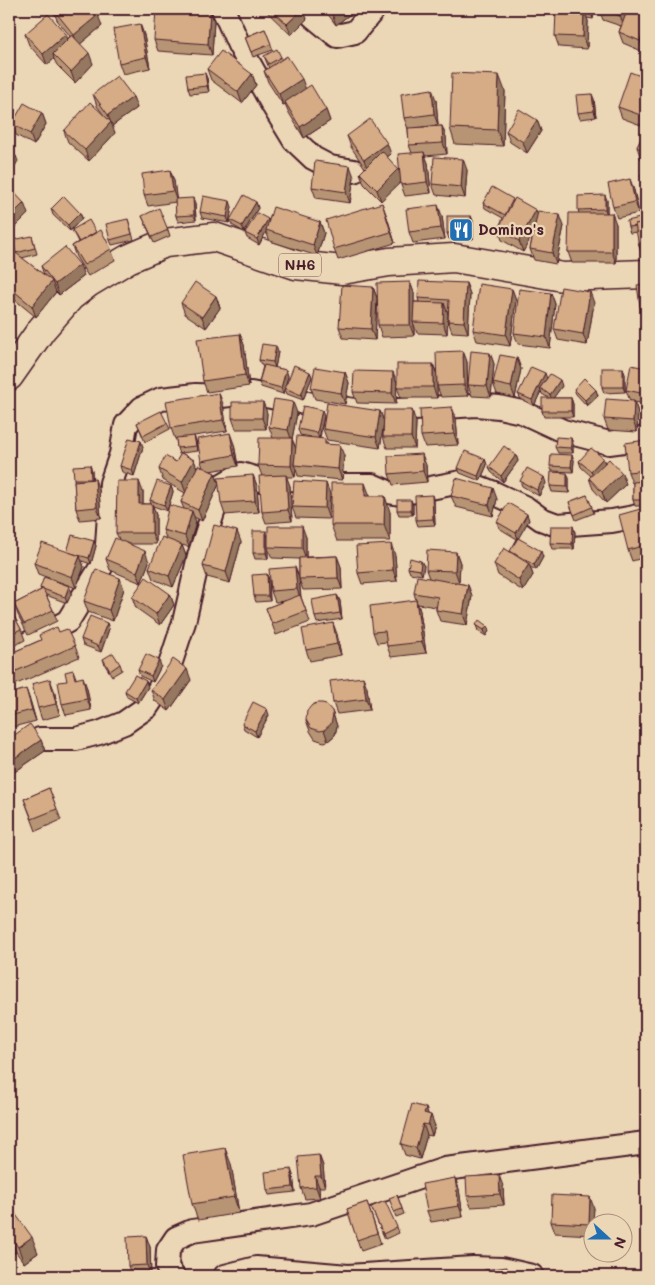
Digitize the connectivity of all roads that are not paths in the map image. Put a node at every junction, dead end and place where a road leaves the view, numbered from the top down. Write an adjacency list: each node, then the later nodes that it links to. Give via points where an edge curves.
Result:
1 (223, 9): 4 (street, via 239,45 294,140 313,158 330,167)
2 (306, 9): 3 (street, via 337,36 355,32)
3 (374, 9)
4 (354, 171)
5 (646, 274): 6 (highway, NH6, via 564,277 454,258 389,262 342,270 296,265 214,238 165,243 128,259 70,297 42,329)
6 (9, 376)
7 (646, 438): 9 (street, via 609,443 563,431 522,412 499,406 368,412 251,393 196,394 161,399 142,408 126,425 111,483 107,545 101,568 68,621)
8 (646, 513): 10 (street, via 612,521 557,525 468,483 400,494 372,485 330,486 302,479 261,480 241,474 222,486 168,671 146,707 124,723 99,733 76,739)
9 (9, 654)
10 (40, 740)
11 (646, 1143): 12 (street, via 445,1170 311,1214 192,1231 176,1238 168,1250 167,1267)
12 (173, 1276)
13 (225, 1276): 14 (street, via 256,1268 348,1276 473,1268 501,1269)
14 (532, 1276)

